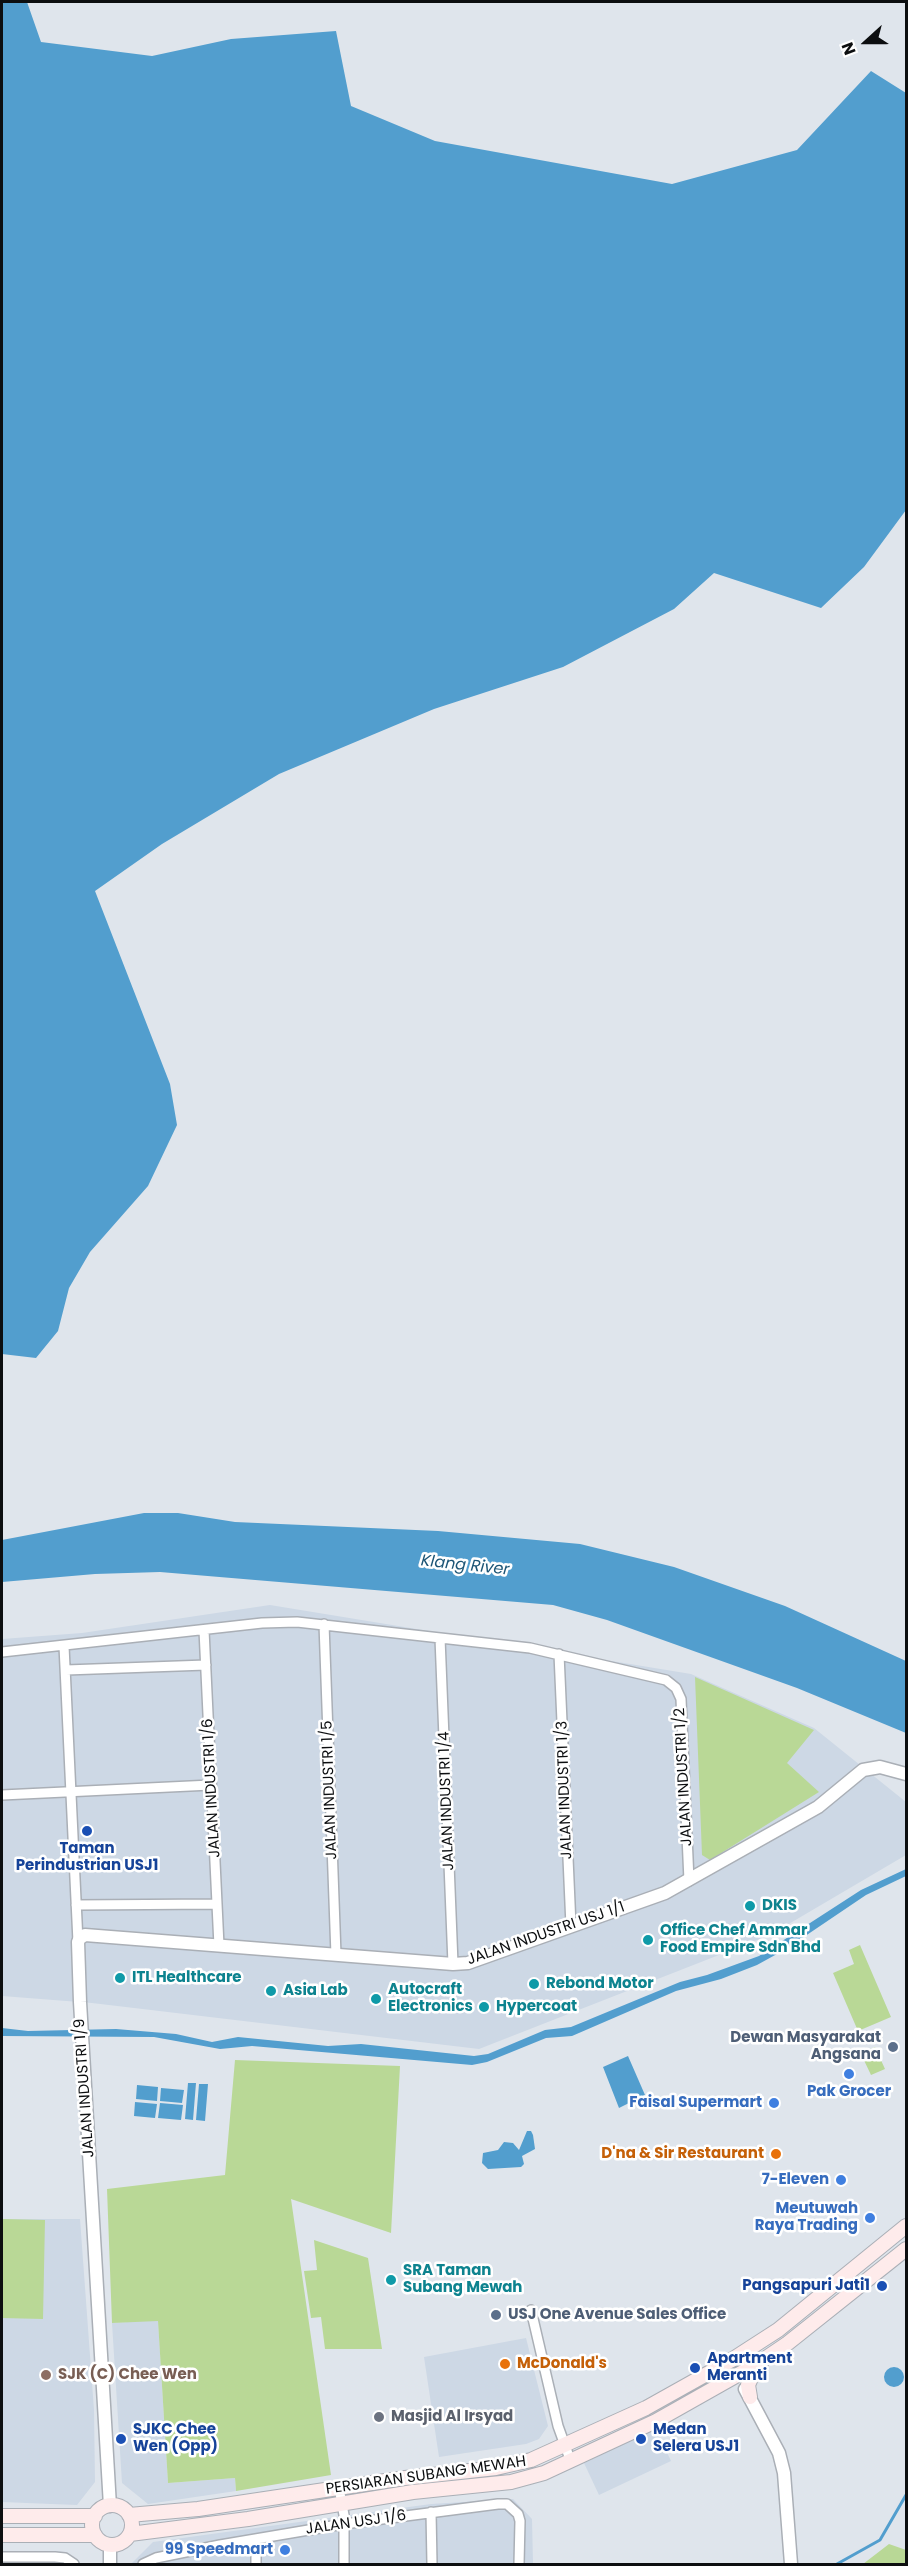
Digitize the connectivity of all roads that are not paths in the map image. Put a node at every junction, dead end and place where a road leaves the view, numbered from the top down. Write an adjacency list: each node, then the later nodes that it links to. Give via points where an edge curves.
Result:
1 (324, 1624): 2 (street, via 262,1623); 3 (street); 19 (street, JALAN INDUSTRI 1/5)
2 (204, 1630): 4 (street); 7 (street, JALAN INDUSTRI 1/6)
3 (440, 1638): 6 (street); 20 (street, JALAN INDUSTRI 1/4)
4 (64, 1646): 5 (street); 8 (street, JALAN INDUSTRI 1/9)
5 (2, 1652)
6 (559, 1654): 13 (street, JALAN INDUSTRI 1/2, via 666,1680 676,1688 681,1699); 16 (street, JALAN INDUSTRI 1/3)
7 (206, 1665): 8 (street); 10 (street, JALAN INDUSTRI 1/6)
8 (66, 1670): 11 (street, JALAN INDUSTRI 1/9)
9 (906, 1774): 13 (street, JALAN INDUSTRI USJ 1/1, via 880,1767 863,1770 818,1807)
10 (212, 1785): 11 (street); 14 (street, JALAN INDUSTRI 1/6)
11 (70, 1793): 12 (street); 15 (street, JALAN INDUSTRI 1/9)
12 (2, 1795)
13 (689, 1881): 16 (street, JALAN INDUSTRI USJ 1/1)
14 (217, 1904): 15 (street); 18 (street, JALAN INDUSTRI 1/6)
15 (76, 1905): 17 (street, JALAN INDUSTRI 1/9)
16 (571, 1926): 20 (street, JALAN INDUSTRI USJ 1/1, via 468,1963)
17 (78, 1942): 18 (street, JALAN INDUSTRI USJ 1/1, via 85,1935); 33 (street, JALAN INDUSTRI 1/9)
18 (219, 1946): 19 (street, JALAN INDUSTRI USJ 1/1)
19 (336, 1955): 20 (street, JALAN INDUSTRI USJ 1/1)
20 (453, 1964)
21 (906, 2226): 24 (main road, PERSIARAN SUBANG MEWAH, via 778,2330)
22 (906, 2249): 25 (main road, PERSIARAN SUBANG MEWAH)
23 (531, 2310): 29 (street)
24 (730, 2361): 26 (street); 29 (main road, PERSIARAN SUBANG MEWAH, via 646,2408)
25 (757, 2364): 26 (main road, PERSIARAN SUBANG MEWAH); 28 (main road, via 748,2385)
26 (738, 2375): 27 (main road, PERSIARAN SUBANG MEWAH); 28 (street)
27 (715, 2388): 28 (main road, via 732,2388); 30 (main road, PERSIARAN SUBANG MEWAH)
28 (749, 2396): 52 (street, via 779,2453 784,2473)
29 (564, 2447): 30 (street); 31 (main road, PERSIARAN SUBANG MEWAH, via 514,2465)
30 (571, 2462): 32 (main road, PERSIARAN SUBANG MEWAH, via 527,2479)
31 (339, 2488): 32 (street); 35 (main road, PERSIARAN SUBANG MEWAH)
32 (342, 2504): 38 (street); 39 (main road, PERSIARAN SUBANG MEWAH)
33 (110, 2506): 35 (main road, via 120,2507); 37 (main road)
34 (431, 2512): 38 (street, JALAN USJ 1/6); 50 (street); 51 (street, JALAN USJ 1/6, via 507,2504 518,2514 520,2522)
35 (129, 2515): 39 (main road)
36 (2, 2516): 37 (main road)
37 (94, 2516): 41 (main road)
38 (344, 2524): 42 (street, JALAN USJ 1/6); 49 (street)
39 (130, 2534): 43 (main road, via 121,2543)
40 (2, 2535): 41 (main road)
41 (95, 2535): 43 (main road)
42 (256, 2539): 47 (street, JALAN USJ 1/6, via 156,2558); 48 (street)
43 (110, 2545): 46 (street)
44 (2, 2557): 45 (street, via 66,2558)
45 (74, 2565)
46 (110, 2565)
47 (143, 2565)
48 (256, 2565)
49 (344, 2565)
50 (432, 2565)
51 (519, 2565)
52 (790, 2565)

